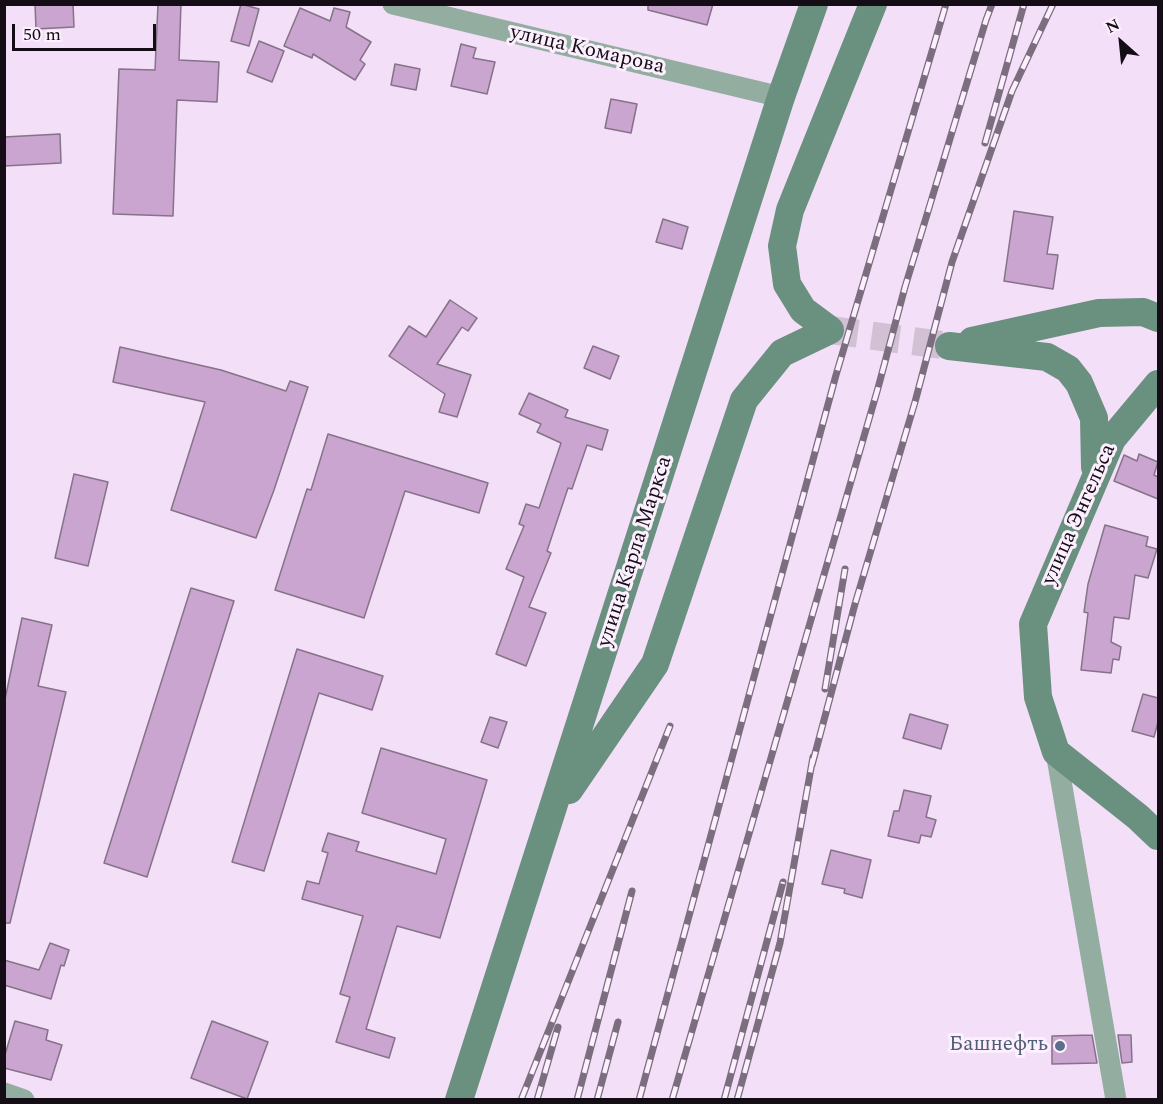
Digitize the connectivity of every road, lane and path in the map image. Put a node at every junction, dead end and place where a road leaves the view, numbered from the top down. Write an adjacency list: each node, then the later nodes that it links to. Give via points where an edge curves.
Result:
1 (393, 4): 4 (street, улица Комарова)
2 (814, 4): 4 (street, улица Карла Маркса)
3 (873, 4): 9 (street, via 790,210 782,246 787,284 803,310 830,330 782,353 744,400 655,664)
4 (781, 97): 9 (street, улица Карла Маркса)
5 (1158, 318): 7 (street, via 1143,312 1099,313 950,346 1047,357 1068,369 1094,418)
6 (1158, 384): 7 (street, улица Энгельса, via 1112,439)
7 (1095, 478): 8 (street, улица Энгельса, via 1033,624 1038,697)
8 (1056, 752): 10 (street); 14 (street)
9 (552, 814): 13 (street, улица Карла Маркса)
10 (1158, 836)
11 (4, 1093): 12 (street)
12 (24, 1100)
13 (459, 1100)
14 (1116, 1100)

